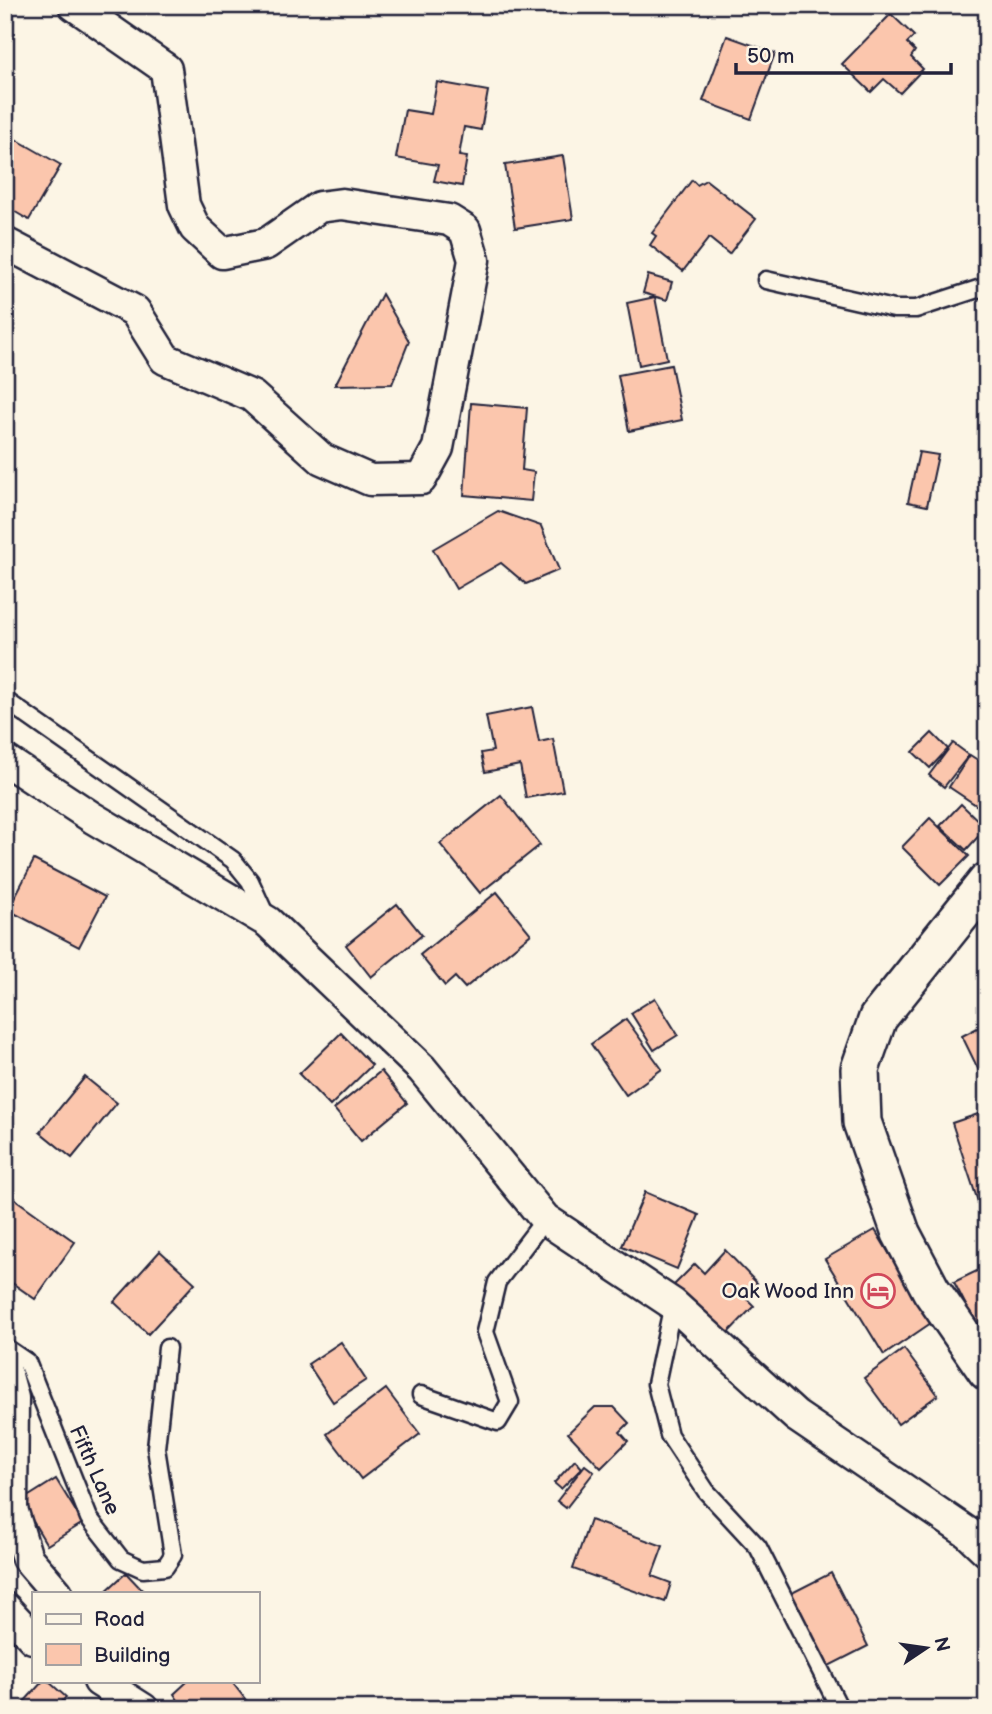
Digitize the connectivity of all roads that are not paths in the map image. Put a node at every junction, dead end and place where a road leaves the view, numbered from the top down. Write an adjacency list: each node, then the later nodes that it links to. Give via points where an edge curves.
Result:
1 (74, 5): 2 (street, via 166,69 184,205 195,228 222,253 266,244 318,207 342,204 449,220 465,230 474,260 438,448 421,479 370,480 322,459 252,396 164,359 135,311)
2 (5, 243)
3 (766, 280): 4 (lane, via 894,309 916,309)
4 (987, 286)
5 (5, 700): 8 (lane, via 233,860 250,881)
6 (5, 760): 8 (street)
7 (987, 883): 14 (street, via 878,1018 860,1069 862,1122 901,1233 931,1290)
8 (268, 922): 9 (street, via 422,1069)
9 (545, 1219): 10 (street); 15 (lane, via 497,1282 485,1332 510,1402 498,1422)
10 (673, 1304): 16 (street, via 796,1416 968,1533); 22 (lane, via 656,1384 668,1435 706,1490 758,1547)
11 (5, 1347): 12 (lane, Fifth Lane, via 27,1362 89,1518 121,1559 143,1569 165,1567 173,1555 156,1447)
12 (167, 1348)
13 (5, 1368): 17 (street, via 13,1398 12,1508 27,1558)
14 (987, 1371)
15 (421, 1395)
16 (987, 1551)
17 (56, 1592)
18 (5, 1608): 19 (street)
19 (32, 1637)
20 (101, 1682): 23 (street)
21 (131, 1682): 23 (street)
22 (838, 1705)
23 (142, 1708)

